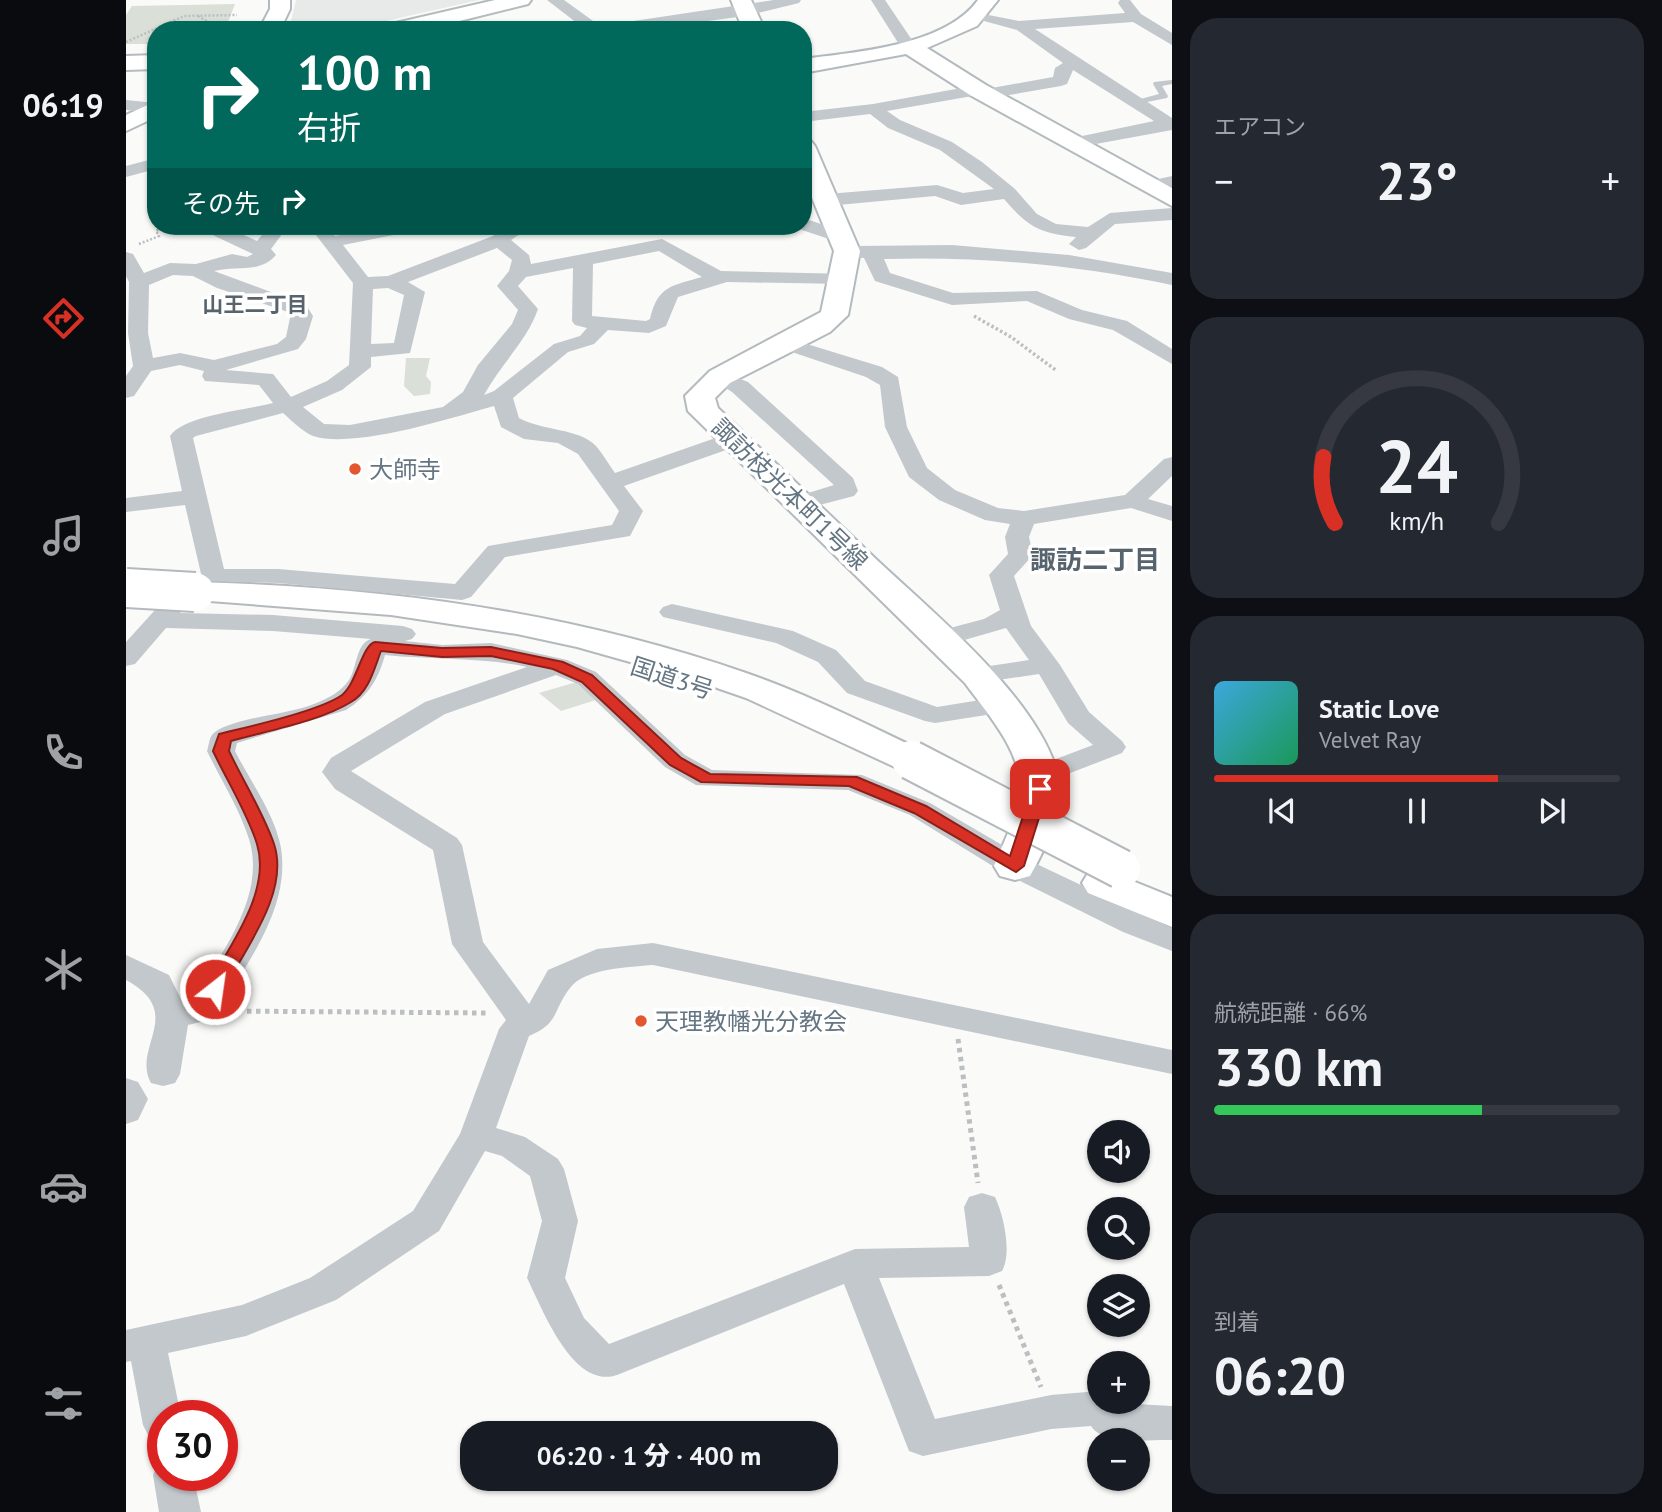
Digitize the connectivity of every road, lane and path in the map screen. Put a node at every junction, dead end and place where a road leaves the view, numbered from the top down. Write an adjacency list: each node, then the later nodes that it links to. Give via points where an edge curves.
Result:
1 (280, 0): 15 (main road, via 280,9)
2 (521, 0): 16 (main road)
3 (546, 0): 17 (main road)
4 (554, 0): 18 (street)
5 (794, 0): 9 (street)
6 (878, 0): 25 (street)
7 (1128, 1): 11 (street)
8 (983, 8): 20 (street); 21 (main road)
9 (747, 14): 19 (street)
10 (193, 15): 12 (path); 13 (path); 14 (path)
11 (1136, 17): 20 (street); 23 (street)
12 (173, 21)
13 (207, 21)
14 (232, 21)
15 (257, 21)
16 (433, 21)
17 (466, 21)
18 (585, 21)
19 (682, 21)
20 (1021, 26): 21 (street); 31 (street)
21 (958, 28): 25 (main road)
22 (147, 33): 24 (path)
23 (1172, 40)
24 (126, 42)
25 (908, 46): 30 (main road); 33 (main road)
26 (147, 55): 27 (main road)
27 (126, 56)
28 (147, 62): 29 (main road)
29 (126, 63)
30 (812, 64)
31 (1076, 65): 33 (street, via 1063,68 1061,81); 34 (street)
32 (1172, 82): 34 (lane, via 1157,84 1164,96)
33 (982, 92): 37 (street); 42 (main road)
34 (1137, 102): 41 (street)
35 (126, 106): 36 (street)
36 (147, 107)
37 (873, 109): 39 (street); 47 (street, via 894,124 946,146)
38 (147, 113): 40 (main road)
39 (812, 116)
40 (126, 124)
41 (1170, 124): 42 (street)
42 (1074, 143): 46 (main road)
43 (147, 166): 45 (street)
44 (812, 166): 49 (main road)
45 (126, 172)
46 (1162, 184): 48 (main road)
47 (1009, 193): 49 (street, via 961,199 937,190); 52 (street, via 1030,218 1052,229)
48 (1172, 198)
49 (827, 200): 61 (main road)
50 (1172, 214): 52 (street, via 1110,219)
51 (812, 230): 61 (street)
52 (1091, 233): 62 (street)
53 (158, 235): 60 (path)
54 (228, 235): 59 (street)
55 (272, 235): 59 (street)
56 (326, 235): 70 (street)
57 (501, 235): 69 (street)
58 (515, 235): 65 (street, via 522,259)
59 (258, 248): 64 (street, via 266,255 250,263 232,260)
60 (130, 252): 68 (street)
61 (852, 255): 62 (street, via 962,251); 66 (street); 71 (street, via 881,277); 73 (main road, 諏訪枝光本町1号線, via 834,315)
62 (1063, 260): 67 (street)
63 (583, 261): 65 (street); 66 (street, via 662,245); 72 (street, via 582,321)
64 (197, 271): 68 (street, via 170,269); 78 (street, via 224,285 299,309 303,316 294,341 277,354 248,356)
65 (519, 272): 83 (street, via 507,286 528,309 522,325 486,370 472,396)
66 (718, 278): 72 (street, via 671,293 664,301 659,323 649,327)
67 (1172, 279)
68 (138, 282): 74 (street)
69 (391, 282): 70 (street); 75 (street, via 415,292 403,349)
70 (363, 283): 75 (street)
71 (950, 300): 76 (street, via 1030,296 1076,315 1120,325); 77 (path)
72 (603, 323): 81 (street, via 587,340 561,348)
73 (784, 344): 79 (main road, 諏訪枝光本町1号線); 92 (street, via 874,372 890,382 896,427 917,472 947,495 993,515)
74 (135, 346): 78 (street, via 180,359); 80 (street)
75 (361, 351): 82 (street, via 360,366 349,377)
76 (1172, 358)
77 (1057, 371)
78 (211, 377): 82 (street, via 265,379)
79 (720, 377): 84 (main road, 諏訪枝光本町1号線, via 700,396 703,411); 89 (street, via 740,387 845,483 846,491)
80 (126, 391)
81 (502, 396): 83 (street); 86 (street, via 509,422 532,434 563,437 586,449)
82 (286, 405): 83 (street, via 318,430 350,432); 87 (street, via 194,426 181,436)
83 (439, 415)
84 (735, 439): 86 (street); 89 (main road, 諏訪枝光本町1号線)
85 (1172, 464): 88 (street)
86 (610, 482): 94 (street, via 631,511 621,531 497,551 462,592 278,576)
87 (193, 497): 90 (street); 94 (street)
88 (1132, 501): 91 (street); 92 (street)
89 (800, 503): 99 (main road, 諏訪枝光本町1号線)
90 (126, 505)
91 (1172, 514)
92 (1024, 518): 97 (street, via 1017,537 1021,555 1001,575)
93 (126, 588): 94 (main road, 国道3号, bridge)
94 (200, 591): 95 (main road, 国道3号); 98 (street, via 198,579); 108 (main road, 国道3号, via 306,609 447,623 574,649 695,684 903,767)
95 (126, 604)
96 (672, 611): 105 (street, via 783,637 827,656 856,687 935,715)
97 (1013, 612): 99 (street, via 993,624); 102 (street, via 1018,627)
98 (159, 620): 100 (street, via 360,629); 101 (street)
99 (940, 639): 104 (main road, 諏訪枝光本町1号線)
100 (491, 651): 103 (street); 113 (street, via 442,653 375,646 362,682 347,699 224,738 221,751 266,846 268,868 263,898)
101 (126, 658)
102 (1047, 664): 104 (street); 106 (street, via 1078,717 1112,747)
103 (558, 666): 107 (street, via 587,678 676,761 706,779 852,781 920,809); 114 (street, via 435,708 341,764 336,772 345,783 447,845 468,944)
104 (978, 676): 105 (main road, 諏訪枝光本町1号線)
105 (999, 705): 106 (main road, 諏訪枝光本町1号線)
106 (1037, 776): 107 (main road, via 1040,789)
107 (1016, 866): 111 (street)
108 (1112, 876): 109 (main road, 国道3号); 110 (main road, 国道3号)
109 (1172, 891)
110 (1172, 913)
111 (1172, 940)
112 (126, 966): 113 (street, via 158,983)
113 (188, 1013): 114 (path); 117 (street)
114 (527, 1017): 115 (street, via 559,978 597,960 653,954); 120 (street, via 515,1029)
115 (958, 1026): 116 (street); 121 (path)
116 (1172, 1062)
117 (163, 1074)
118 (126, 1091): 119 (street, via 131,1099)
119 (126, 1111)
120 (476, 1136): 123 (street, via 513,1146 546,1170 561,1221 546,1278 571,1329 603,1363); 124 (street, via 426,1221 323,1289 246,1320)
121 (982, 1207): 122 (street)
122 (989, 1261): 123 (street); 126 (path)
123 (855, 1264): 126 (street, via 923,1439)
124 (136, 1343): 125 (street)
125 (155, 1400)
126 (1051, 1412): 127 (street, via 1101,1408 1109,1420)
127 (1172, 1423)
128 (176, 1491): 129 (street)
129 (180, 1512)

